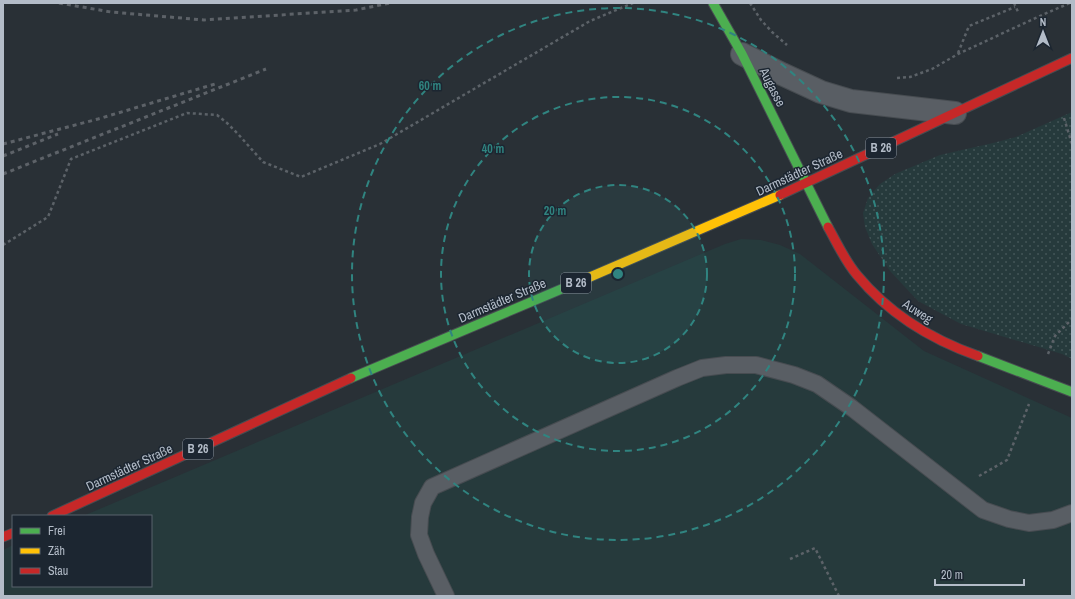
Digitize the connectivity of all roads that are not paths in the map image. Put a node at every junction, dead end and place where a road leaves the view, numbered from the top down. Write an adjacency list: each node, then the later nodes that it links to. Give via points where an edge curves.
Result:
1 (713, 3): 2 (main road, Augasse)
2 (742, 54): 4 (street, via 822,92 851,101); 5 (main road, Augasse)
3 (1072, 58): 4 (main road, Darmstädter Straße / B 26)
4 (955, 113): 5 (main road, Darmstädter Straße / B 26)
5 (806, 184): 6 (main road, Auweg, via 838,246 856,274 879,299 903,319 957,348); 8 (main road, Darmstädter Straße / B 26, via 345,381)
6 (1072, 392)
7 (1072, 513): 9 (lane, via 1053,520 1029,523 983,510 852,408 817,384 794,374 756,365 702,368 432,487 423,503 419,535)
8 (54, 515)
9 (446, 596)

